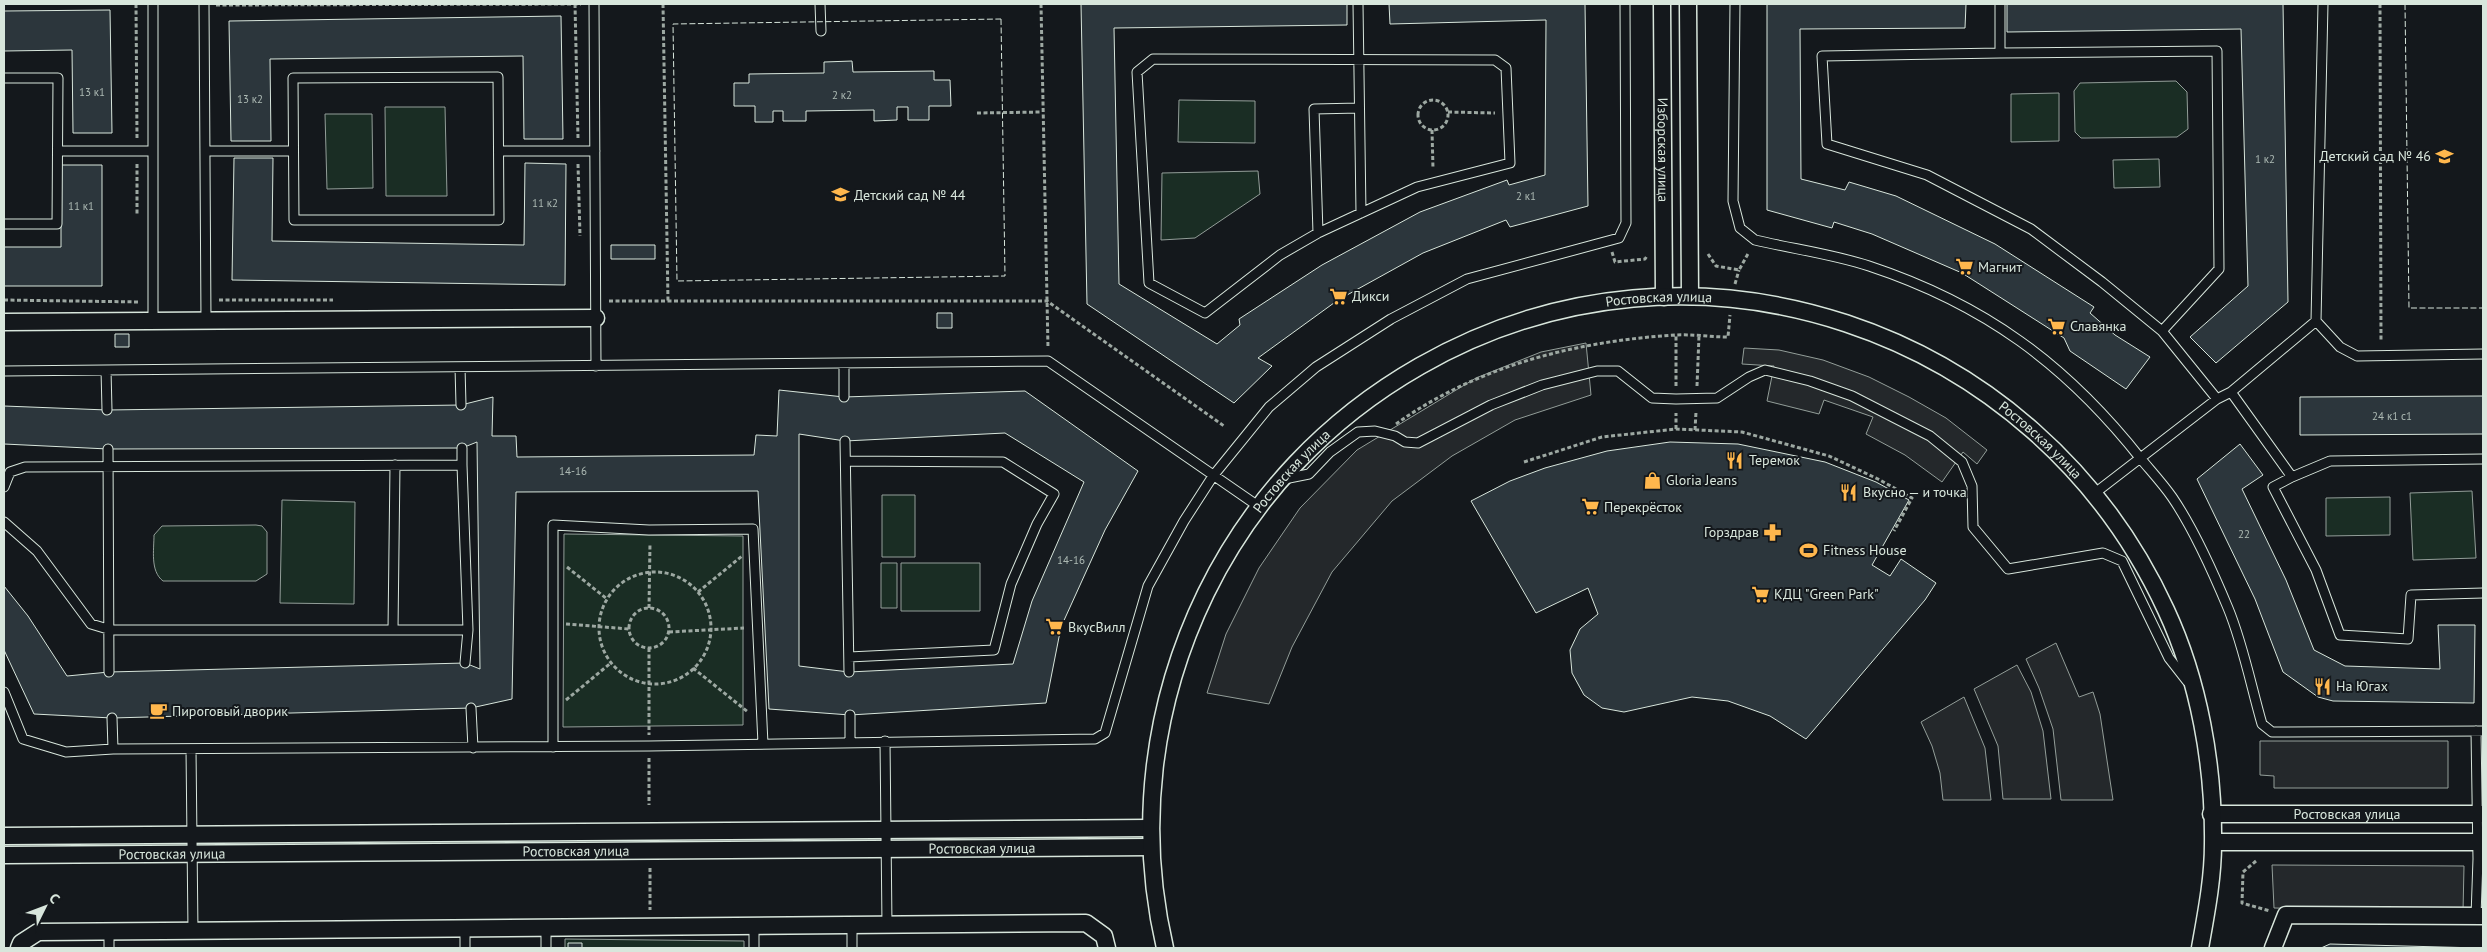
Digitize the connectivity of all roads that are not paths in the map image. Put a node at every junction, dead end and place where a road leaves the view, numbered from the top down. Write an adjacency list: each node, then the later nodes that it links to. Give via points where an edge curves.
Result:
1 (153, 4): 18 (lane)
2 (594, 4): 22 (lane)
3 (820, 4): 12 (lane)
4 (1358, 4): 14 (lane)
5 (1625, 4): 54 (lane, via 1626,224 1619,238 1467,280 1391,319 1316,367 1269,407)
6 (1662, 4): 26 (street, Изборская улица)
7 (1688, 4): 27 (street, Изборская улица)
8 (1735, 4): 48 (lane, via 1733,201 1740,228 1755,240 1868,266 1948,298 1988,320 2059,370 2101,410)
9 (2000, 4): 13 (lane)
10 (2323, 4): 29 (lane)
11 (204, 5): 19 (lane)
12 (821, 31)
13 (2000, 53): 33 (lane, via 2217,51 2219,270); 33 (lane, via 1822,56 1827,144 1927,175 2031,229)
14 (1358, 60): 16 (lane); 23 (lane, via 1495,60 1506,68 1510,163 1417,187); 25 (lane, via 1153,59 1137,72 1149,283 1205,313 1280,255)
15 (4, 78): 17 (lane, via 58,78)
16 (1359, 108): 23 (lane); 25 (lane, via 1314,108)
17 (58, 151): 18 (lane); 24 (lane, via 57,224)
18 (153, 151): 30 (lane)
19 (205, 151): 20 (lane); 31 (lane)
20 (293, 151): 21 (lane, via 294,220 499,220); 21 (lane, via 293,78 498,77)
21 (499, 151): 22 (lane)
22 (595, 151): 28 (lane)
23 (1361, 213): 25 (lane)
24 (4, 224)
25 (1318, 233)
26 (1664, 296): 27 (street, Ростовская улица); 56 (street, Ростовская улица, via 1570,308 1480,336 1437,356 1358,406 1300,457)
27 (1690, 296): 58 (street, Ростовская улица, via 1755,301 1820,314 1883,336 1943,365 2006,407 2050,444)
28 (596, 318): 31 (street); 36 (lane)
29 (2316, 320): 34 (lane, via 2340,347 2357,356); 40 (lane)
30 (153, 321): 31 (street); 32 (street)
31 (206, 321)
32 (4, 322)
33 (2162, 330): 42 (lane)
34 (2483, 354)
35 (844, 363): 36 (lane); 41 (lane); 54 (lane, via 1048,361)
36 (596, 366): 37 (lane)
37 (460, 367): 38 (lane); 43 (lane)
38 (106, 370): 39 (lane); 44 (lane)
39 (4, 371)
40 (2231, 392): 42 (lane); 55 (lane)
41 (844, 397)
42 (2217, 399): 48 (lane)
43 (461, 405)
44 (107, 410)
45 (845, 441): 50 (lane)
46 (462, 448): 51 (lane)
47 (108, 449): 52 (lane)
48 (2140, 458): 58 (lane); 74 (lane, via 2172,498 2229,610 2262,724 2272,732)
49 (2483, 459): 55 (lane, via 2330,461)
50 (846, 461): 65 (lane); 65 (lane, via 1003,462 1054,494 1011,584 994,650)
51 (462, 465): 53 (lane); 64 (lane)
52 (108, 466): 53 (lane); 57 (lane, via 25,467 10,472); 62 (lane)
53 (395, 466): 63 (lane)
54 (1213, 476): 59 (lane); 75 (lane, via 1148,586 1105,733 1095,739)
55 (2292, 477): 61 (lane, via 2273,487 2316,570 2340,635 2408,639 2411,595)
56 (1281, 480): 59 (street, Ростовская улица); 69 (lane, via 1309,474 1330,452 1358,432 1375,430 1405,442 1418,443 1491,405 1542,385 1597,371 1618,371 1652,398 1676,399 1717,398 1765,370 1852,396 1930,436 1962,462 1972,486 1973,527 2008,569 2103,553 2122,561 2169,658)
57 (4, 487)
58 (2095, 494): 69 (street, Ростовская улица, via 2134,549 2166,610)
59 (1258, 506): 84 (street, Ростовская улица, via 1220,564 1190,626 1168,692 1156,750)
60 (4, 522): 62 (lane, via 37,550 91,624)
61 (2483, 593)
62 (110, 630): 63 (lane); 67 (lane)
63 (393, 630): 64 (lane)
64 (468, 630): 66 (lane)
65 (849, 656): 68 (lane)
66 (465, 663)
67 (109, 672)
68 (849, 672)
69 (2194, 689): 82 (street, Ростовская улица, via 2203,731)
70 (4, 692): 80 (lane, via 23,739 66,752)
71 (471, 708): 79 (lane)
72 (850, 715): 76 (lane)
73 (112, 718): 80 (lane)
74 (2480, 731): 83 (lane)
75 (885, 741): 76 (lane); 85 (lane)
76 (850, 742): 77 (lane)
77 (763, 744): 78 (lane); 78 (lane, via 753,528 649,530 553,525)
78 (553, 747): 79 (lane)
79 (473, 748): 81 (lane)
80 (113, 749): 81 (lane)
81 (191, 749): 86 (lane)
82 (2212, 814): 83 (street, Ростовская улица); 88 (street, Ростовская улица)
83 (2480, 814): 89 (lane)
84 (1150, 828): 85 (street, Ростовская улица); 90 (street, Ростовская улица)
85 (886, 830): 86 (street, Ростовская улица); 91 (lane)
86 (192, 834): 87 (street, Ростовская улица); 92 (lane)
87 (4, 836)
88 (2214, 842): 89 (street, Ростовская улица); 110 (street, Ростовская улица, via 2210,897)
89 (2480, 842): 94 (lane)
90 (1150, 847): 91 (street, Ростовская улица); 109 (street, Ростовская улица, via 1157,914)
91 (886, 849): 92 (street, Ростовская улица); 96 (lane)
92 (192, 853): 93 (street, Ростовская улица); 101 (lane)
93 (4, 855)
94 (2479, 916): 111 (street, via 2286,915)
95 (852, 925): 96 (street); 97 (street); 107 (lane)
96 (887, 925): 108 (street, via 1086,923 1104,936)
97 (754, 926): 99 (street); 106 (lane)
98 (465, 928): 99 (street); 101 (street); 104 (lane)
99 (546, 928): 105 (lane)
100 (109, 931): 101 (street); 102 (street, via 38,932 22,942); 103 (lane)
101 (193, 931)
102 (19, 948)
103 (109, 948)
104 (465, 948)
105 (546, 948)
106 (754, 948)
107 (852, 948)
108 (1107, 948)
109 (1165, 948)
110 (2200, 948)
111 (2273, 948)

